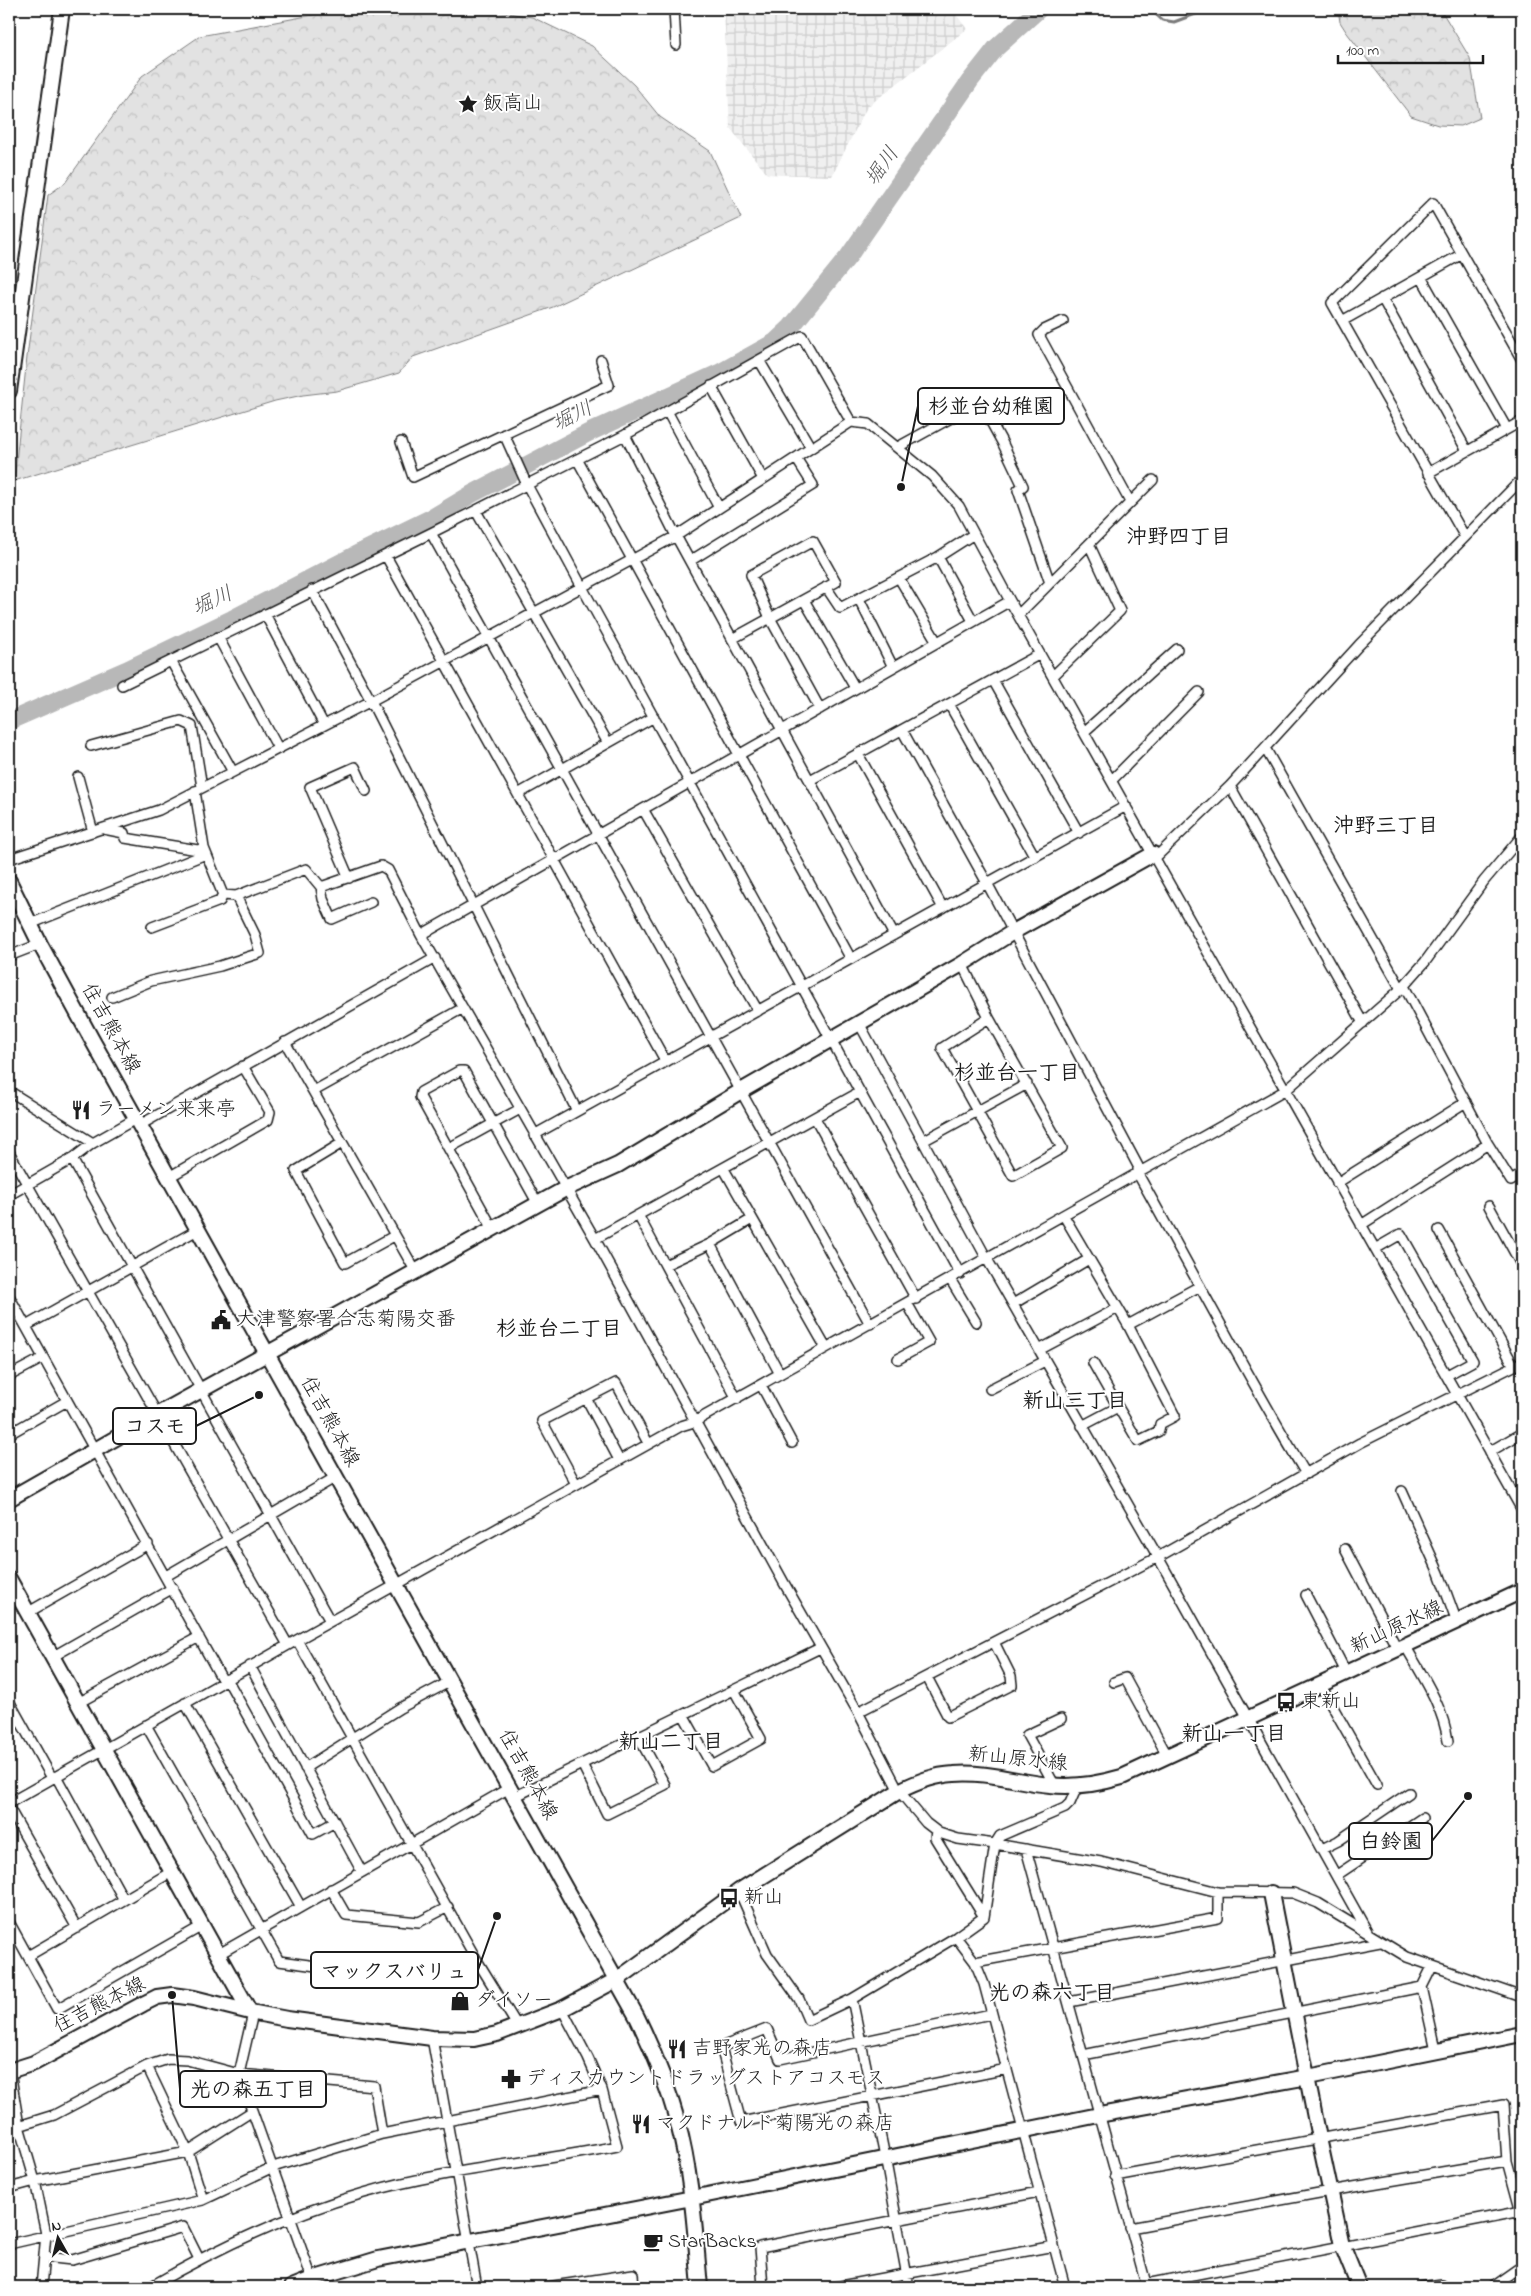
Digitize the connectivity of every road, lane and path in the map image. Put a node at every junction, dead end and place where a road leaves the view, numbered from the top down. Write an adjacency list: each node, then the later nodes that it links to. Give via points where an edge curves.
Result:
1 (62, 9): 13 (main road)
2 (674, 9): 3 (street)
3 (676, 45)
4 (1462, 254): 5 (street); 8 (street, via 1433,203 1332,303); 11 (street)
5 (1421, 277): 6 (street); 17 (street)
6 (1382, 298): 8 (street); 23 (street)
7 (1063, 321): 31 (street, via 1039,336)
8 (1342, 321): 26 (street)
9 (600, 360): 18 (street, via 609,384)
10 (759, 360): 12 (street); 16 (street, via 802,336); 22 (street)
11 (1522, 360)
12 (711, 386): 14 (street); 27 (street)
13 (9, 391)
14 (667, 411): 19 (street); 32 (street)
15 (1522, 421): 17 (street)
16 (851, 422): 21 (street, via 868,424); 22 (street)
17 (1507, 429): 23 (street)
18 (504, 434): 20 (street, via 413,477); 30 (street)
19 (625, 435): 25 (street); 36 (street)
20 (401, 442)
21 (898, 447): 35 (street, via 932,476 959,506); 44 (street, via 980,402 1023,486 1018,490)
22 (810, 448): 24 (street)
23 (1467, 451): 26 (street)
24 (796, 458): 27 (street); 42 (street, via 813,485)
25 (577, 460): 30 (street); 41 (street)
26 (1428, 474): 37 (street)
27 (763, 479): 32 (street)
28 (1153, 480): 31 (street)
29 (1522, 480): 37 (street)
30 (527, 484): 33 (street); 45 (street)
31 (1130, 502): 38 (street)
32 (719, 508): 36 (street)
33 (476, 511): 34 (street); 51 (street)
34 (432, 533): 39 (street); 57 (street)
35 (974, 534): 40 (street); 50 (street)
36 (676, 536): 41 (street); 42 (street)
37 (1465, 537): 81 (street, via 1359,645)
38 (1089, 544): 44 (street); 65 (street, via 1120,611)
39 (386, 556): 47 (street); 63 (street)
40 (938, 557): 43 (street); 55 (street)
41 (631, 560): 45 (street); 82 (street)
42 (690, 560): 58 (street)
43 (899, 578): 48 (street); 59 (street)
44 (1050, 583): 53 (street)
45 (582, 587): 51 (street); 73 (street)
46 (826, 587): 48 (street, via 840,608); 49 (street); 54 (street, via 836,582 813,541 751,575)
47 (312, 590): 52 (street); 70 (street)
48 (859, 599): 64 (street)
49 (804, 600): 54 (street); 68 (street)
50 (1010, 601): 53 (street); 55 (street)
51 (534, 613): 57 (street); 78 (street)
52 (265, 614): 56 (street); 74 (street)
53 (1018, 614): 61 (street)
54 (770, 618): 58 (street); 72 (street)
55 (973, 622): 59 (street)
56 (218, 637): 62 (street); 80 (street)
57 (489, 637): 63 (street); 84 (street)
58 (732, 638): 75 (street)
59 (936, 642): 64 (street)
60 (1177, 649): 77 (street)
61 (1040, 654): 65 (street); 66 (street)
62 (171, 661): 67 (street); 85 (street)
63 (443, 662): 70 (street); 93 (street)
64 (893, 667): 68 (street)
65 (1053, 676): 77 (street)
66 (993, 680): 71 (street); 98 (street)
67 (122, 685)
68 (855, 688): 72 (street)
69 (1199, 692): 88 (street)
70 (371, 701): 74 (street); 113 (street)
71 (949, 704): 76 (street); 103 (street)
72 (820, 709): 75 (street)
73 (654, 717): 78 (street); 89 (street)
74 (324, 725): 80 (street)
75 (782, 730): 82 (street); 87 (street)
76 (902, 730): 83 (street); 108 (street)
77 (1084, 732): 88 (street)
78 (608, 743): 84 (street)
79 (92, 746): 91 (street, via 181,721 192,726)
80 (278, 748): 85 (street)
81 (1265, 748): 90 (street); 128 (street)
82 (739, 754): 89 (street); 125 (street)
83 (858, 754): 87 (street); 115 (street)
84 (563, 768): 93 (street); 99 (street)
85 (233, 772): 91 (street)
86 (78, 777): 97 (street)
87 (810, 780): 121 (street)
88 (1112, 780): 94 (street)
89 (690, 782): 95 (street); 127 (street)
90 (1230, 786): 102 (street); 134 (street)
91 (199, 789): 96 (street, via 159,810); 101 (street)
92 (366, 791): 106 (street, via 355,767 310,787)
93 (518, 794): 105 (street)
94 (1126, 806): 98 (street); 102 (street)
95 (643, 809): 99 (street); 131 (street)
96 (104, 829): 97 (street); 101 (street, via 124,833 125,838)
97 (93, 832): 104 (street)
98 (1079, 833): 103 (street)
99 (600, 834): 105 (street); 135 (street)
100 (1522, 836): 128 (street)
101 (205, 851): 110 (street); 117 (street)
102 (1154, 856): 119 (main road); 141 (street)
103 (1036, 857): 108 (street)
104 (9, 859)
105 (554, 859): 113 (street); 138 (street)
106 (349, 878): 109 (street); 120 (street, via 380,866 388,870)
107 (9, 882): 117 (main road, 住吉熊本線)
108 (988, 883): 115 (street); 119 (street)
109 (321, 887): 111 (street, via 306,869); 112 (street, via 332,919)
110 (223, 896): 111 (street); 116 (street, via 220,901)
111 (236, 896): 129 (street, via 260,953 220,966 151,981)
112 (371, 902)
113 (472, 906): 120 (street); 148 (street)
114 (173, 908): 116 (street)
115 (943, 908): 121 (street)
116 (177, 917): 118 (street)
117 (30, 924): 122 (main road, 住吉熊本線)
118 (152, 927)
119 (1013, 932): 126 (main road); 163 (street, via 1138,1166)
120 (422, 935): 124 (street)
121 (894, 935): 125 (street)
122 (40, 944): 123 (street); 151 (main road, 住吉熊本線)
123 (9, 956)
124 (436, 958): 130 (street); 137 (street)
125 (851, 959): 127 (street)
126 (962, 964): 132 (street); 133 (main road)
127 (803, 986): 131 (street); 136 (street)
128 (1402, 988): 134 (street); 146 (street)
129 (112, 997)
130 (463, 1008): 143 (street); 147 (street)
131 (758, 1011): 135 (street)
132 (989, 1018): 140 (street); 149 (street, via 942,1048)
133 (859, 1023): 136 (main road); 154 (street)
134 (1363, 1024): 141 (street)
135 (710, 1037): 138 (street); 144 (street)
136 (830, 1039): 144 (main road); 145 (street)
137 (285, 1042): 139 (street); 143 (street)
138 (666, 1062): 148 (street)
139 (244, 1066): 151 (street); 165 (street, via 270,1112 268,1120)
140 (1027, 1084): 149 (street); 149 (street, via 1062,1148 1013,1176)
141 (1286, 1090): 163 (street); 166 (street)
142 (9, 1091): 155 (street)
143 (314, 1091): 156 (street)
144 (741, 1091): 157 (street); 168 (main road, via 618,1165)
145 (860, 1092): 150 (street); 189 (street)
146 (1466, 1102): 158 (street); 166 (street)
147 (520, 1109): 152 (street); 153 (street)
148 (577, 1111): 153 (street)
149 (977, 1112): 154 (street)
150 (815, 1118): 157 (street); 194 (street)
151 (139, 1121): 155 (street); 165 (main road, 住吉熊本線)
152 (492, 1123): 159 (street); 159 (street, via 464,1071 421,1092 420,1097); 170 (street)
153 (534, 1135): 168 (street)
154 (923, 1141): 183 (street)
155 (93, 1143): 161 (street)
156 (342, 1143): 179 (street); 179 (street, via 296,1171 345,1263)
157 (769, 1144): 162 (street); 200 (street)
158 (1488, 1144): 164 (street, via 1511,1181); 175 (street)
159 (449, 1148): 176 (street)
160 (9, 1152): 167 (street)
161 (72, 1160): 167 (street); 186 (street)
162 (724, 1169): 172 (street); 174 (street)
163 (1138, 1174): 173 (street); 191 (street)
164 (1522, 1174)
165 (170, 1177): 177 (main road, 住吉熊本線)
166 (1337, 1183): 175 (street)
167 (27, 1184): 169 (street); 192 (street)
168 (565, 1189): 170 (main road); 180 (street)
169 (9, 1195)
170 (538, 1204): 176 (main road)
171 (1489, 1206): 187 (street)
172 (638, 1215): 180 (street); 185 (street)
173 (1064, 1216): 183 (street); 184 (street)
174 (752, 1219): 181 (street); 203 (street)
175 (1361, 1225): 182 (street)
176 (494, 1229): 188 (main road)
177 (200, 1230): 186 (street); 205 (main road, 住吉熊本線)
178 (1439, 1230): 210 (street)
179 (394, 1236): 188 (street)
180 (595, 1239): 223 (street)
181 (710, 1244): 185 (street); 211 (street)
182 (1375, 1249): 212 (street); 212 (street, via 1401,1234 1474,1361)
183 (987, 1259): 189 (street); 196 (street)
184 (1089, 1259): 196 (street); 197 (street)
185 (665, 1265): 219 (street)
186 (132, 1266): 192 (street); 216 (street)
187 (1522, 1266)
188 (416, 1272): 205 (main road)
189 (960, 1274): 190 (street)
190 (950, 1279): 194 (street); 199 (street)
191 (1200, 1286): 201 (street); 232 (street)
192 (88, 1291): 202 (street); 222 (street)
193 (9, 1296): 198 (street)
194 (916, 1299): 195 (street)
195 (907, 1304): 200 (street); 207 (street, via 929,1342)
196 (1013, 1304): 204 (street)
197 (1118, 1308): 201 (street); 204 (street)
198 (13, 1313): 202 (street)
199 (976, 1322)
200 (870, 1324): 203 (street)
201 (1128, 1325): 221 (street, via 1175,1416 1160,1424 1159,1431 1138,1440)
202 (26, 1326): 206 (street)
203 (826, 1348): 211 (street)
204 (1039, 1350): 208 (street)
205 (268, 1354): 216 (main road); 233 (main road, 住吉熊本線)
206 (43, 1358): 213 (street); 220 (street)
207 (898, 1359)
208 (1045, 1361): 215 (street); 224 (street)
209 (1093, 1363): 221 (street)
210 (1518, 1364): 217 (street)
211 (780, 1374): 214 (street)
212 (1446, 1375): 217 (street)
213 (9, 1376)
214 (761, 1385): 219 (street); 228 (street)
215 (990, 1389)
216 (202, 1390): 222 (main road); 238 (street)
217 (1457, 1394): 230 (street); 232 (street)
218 (586, 1398): 227 (street, via 616,1383); 231 (street); 234 (street, via 542,1422)
219 (737, 1399): 223 (street)
220 (67, 1401): 226 (street); 229 (street)
221 (1118, 1406): 224 (street)
222 (158, 1414): 229 (main road); 239 (street)
223 (694, 1422): 227 (street); 256 (street)
224 (1082, 1426): 242 (street)
225 (1522, 1433): 230 (street)
226 (9, 1434)
227 (648, 1443): 231 (street)
228 (792, 1443)
229 (94, 1450): 236 (main road); 240 (street)
230 (1489, 1452): 237 (street)
231 (619, 1460): 234 (street)
232 (1306, 1474): 242 (street)
233 (336, 1477): 238 (street); 245 (main road, 住吉熊本線)
234 (576, 1484): 245 (street)
235 (1402, 1491): 251 (street)
236 (9, 1499)
237 (1522, 1510)
238 (272, 1515): 239 (street); 250 (street)
239 (228, 1540): 243 (street); 255 (street)
240 (148, 1544): 243 (street); 249 (street)
241 (1345, 1549): 257 (street)
242 (1158, 1557): 254 (street); 273 (street)
243 (166, 1576): 246 (street)
244 (9, 1579): 249 (main road)
245 (397, 1584): 250 (street); 263 (main road, 住吉熊本線)
246 (173, 1588): 252 (street); 258 (street)
247 (1522, 1592): 251 (main road, 新山原水線)
248 (1306, 1595): 260 (street)
249 (27, 1613): 258 (main road)
250 (330, 1621): 253 (street)
251 (1457, 1622): 257 (main road, 新山原水線)
252 (199, 1637): 262 (street); 268 (street)
253 (297, 1640): 255 (street); 276 (street)
254 (994, 1642): 261 (street); 261 (street, via 1011,1676 1012,1685 948,1717)
255 (288, 1645): 259 (street)
256 (820, 1648): 266 (street); 270 (street)
257 (1402, 1649): 260 (main road, 新山原水線); 277 (street, via 1437,1703)
258 (52, 1657): 268 (main road)
259 (250, 1666): 262 (street); 281 (street)
260 (1347, 1674): 265 (main road, 新山原水線)
261 (927, 1677): 270 (street)
262 (225, 1680): 269 (street); 292 (street, via 313,1834)
263 (451, 1681): 276 (street); 287 (main road, 住吉熊本線)
264 (1114, 1682): 279 (street, via 1125,1678)
265 (1321, 1686): 273 (main road, 新山原水線); 283 (street)
266 (734, 1690): 271 (street); 271 (street, via 761,1738 712,1766)
267 (9, 1701): 282 (street)
268 (78, 1703): 278 (main road)
269 (185, 1703): 274 (street); 306 (street)
270 (858, 1712): 286 (street)
271 (684, 1716): 275 (street)
272 (1062, 1719): 284 (street, via 1028,1735)
273 (1248, 1720): 279 (main road, 新山原水線); 297 (street)
274 (146, 1725): 278 (street); 312 (street)
275 (638, 1736): 280 (street); 280 (street, via 665,1785 607,1814)
276 (352, 1738): 281 (street); 294 (street)
277 (1448, 1741)
278 (104, 1749): 282 (street); 298 (main road)
279 (1168, 1757): 285 (main road, 新山原水線, via 1122,1777)
280 (582, 1764): 287 (street)
281 (306, 1768): 292 (street)
282 (54, 1777): 289 (street); 305 (street)
283 (1377, 1785)
284 (1055, 1786): 285 (main road, 新山原水線); 286 (main road, 新山原水線, via 983,1774 954,1774 926,1778)
285 (1077, 1786): 295 (street, via 1065,1808 1000,1836)
286 (899, 1791): 293 (street); 302 (main road, 新山原水線)
287 (514, 1792): 294 (street); 323 (main road, 住吉熊本線)
288 (1409, 1793): 297 (street)
289 (9, 1803)
290 (9, 1808): 311 (street)
291 (1422, 1818): 300 (street)
292 (335, 1822): 299 (street)
293 (936, 1830): 295 (street, via 958,1839); 308 (street, via 935,1838)
294 (412, 1843): 299 (street); 307 (street)
295 (995, 1844): 296 (street); 308 (street)
296 (1026, 1849): 303 (street, via 1101,1862); 316 (street)
297 (1322, 1850): 300 (street)
298 (172, 1871): 305 (street); 310 (main road)
299 (362, 1872): 301 (street)
300 (1337, 1875): 313 (street)
301 (331, 1889): 306 (street); 307 (street, via 346,1915 419,1922)
302 (739, 1891): 323 (main road, 新山原水線); 326 (street, via 766,1954 799,1999 808,2020)
303 (1218, 1892): 304 (street); 316 (street, via 1218,1918)
304 (1271, 1893): 313 (street, via 1293,1894 1318,1903); 320 (main road)
305 (124, 1900): 311 (street)
306 (301, 1907): 312 (street)
307 (448, 1907): 319 (street)
308 (984, 1917): 314 (street)
309 (9, 1922): 318 (street)
310 (202, 1926): 317 (main road); 318 (street, via 57,2009)
311 (77, 1928): 318 (street)
312 (261, 1930): 317 (street); 319 (street, via 279,1961 428,1981)
313 (1368, 1933): 315 (street)
314 (956, 1938): 321 (street); 326 (street)
315 (1380, 1942): 320 (street); 322 (street)
316 (1053, 1949): 321 (street); 327 (street)
317 (219, 1954): 329 (main road)
318 (28, 1956)
319 (475, 1957): 332 (street)
320 (1284, 1959): 327 (street); 330 (main road)
321 (975, 1962): 331 (street)
322 (1432, 1967): 324 (street); 325 (street)
323 (618, 1979): 328 (main road, 住吉熊本線); 363 (main road, 住吉熊本線, via 653,2049 666,2085 677,2121)
324 (1422, 1987): 330 (street); 336 (street)
325 (1522, 1997)
326 (852, 1999): 335 (street)
327 (1069, 2002): 337 (street)
328 (562, 2009): 332 (main road, 住吉熊本線); 343 (street)
329 (251, 2012): 334 (main road, 住吉熊本線); 340 (main road, 住吉熊本線, via 194,1998 158,1997 34,2063); 341 (street)
330 (1295, 2012): 337 (street); 342 (main road)
331 (991, 2014): 335 (street); 339 (street)
332 (518, 2027): 334 (main road, 住吉熊本線, via 474,2039)
333 (1522, 2034): 336 (main road)
334 (432, 2038): 347 (street)
335 (861, 2042): 344 (street); 344 (street, via 780,2059 767,2029 721,2047 741,2122)
336 (1436, 2050): 342 (main road)
337 (1083, 2055): 346 (street)
338 (147, 2066): 341 (street, via 168,2059 187,2060); 348 (street, via 54,2115); 353 (street)
339 (1007, 2069): 344 (street); 350 (street)
340 (9, 2071): 348 (street)
341 (239, 2074): 345 (street); 351 (street, via 374,2086)
342 (1308, 2077): 346 (main road); 352 (main road)
343 (602, 2090): 347 (street); 357 (street, via 617,2146)
344 (871, 2095): 354 (street)
345 (251, 2112): 353 (street); 356 (street)
346 (1099, 2115): 350 (main road); 358 (street)
347 (445, 2121): 351 (street); 357 (street)
348 (19, 2126): 349 (street); 359 (street)
349 (9, 2129)
350 (1023, 2130): 354 (main road); 362 (street)
351 (382, 2134): 356 (street)
352 (1319, 2138): 355 (street, via 1503,2106); 358 (street); 361 (main road)
353 (188, 2152): 359 (street); 364 (street)
354 (885, 2157): 363 (main road); 367 (street)
355 (1507, 2161): 361 (street); 365 (street)
356 (273, 2167): 364 (street); 366 (street)
357 (455, 2173): 366 (street, via 364,2193); 370 (street)
358 (1115, 2176): 368 (street)
359 (35, 2181): 360 (street); 369 (street)
360 (9, 2188)
361 (1330, 2191): 368 (street); 372 (main road)
362 (1039, 2192): 367 (street); 373 (street)
363 (692, 2198): 370 (main road); 386 (main road, 住吉熊本線)
364 (203, 2200): 369 (street)
365 (1522, 2213): 372 (street)
366 (291, 2218): 375 (street); 378 (street)
367 (896, 2222): 377 (street); 387 (street, via 760,2247)
368 (1130, 2228): 379 (street)
369 (46, 2234): 371 (street); 374 (street)
370 (470, 2240): 378 (main road, via 378,2259); 383 (street)
371 (9, 2244)
372 (1342, 2245): 379 (street); 391 (main road)
373 (1054, 2246): 377 (street); 390 (street)
374 (44, 2257): 375 (street, via 72,2260 183,2227); 380 (street)
375 (199, 2259): 381 (street)
376 (1522, 2266): 394 (street)
377 (906, 2273): 388 (street); 389 (street)
378 (313, 2283): 382 (main road)
379 (1146, 2286)
380 (41, 2287)
381 (150, 2287)
382 (292, 2287)
383 (477, 2287)
384 (547, 2287): 385 (street, via 633,2274)
385 (634, 2287)
386 (700, 2287)
387 (763, 2287)
388 (835, 2287)
389 (909, 2287)
390 (1065, 2287)
391 (1359, 2287)
392 (1420, 2287): 393 (street, via 1442,2284)
393 (1446, 2287)
394 (1492, 2287)

